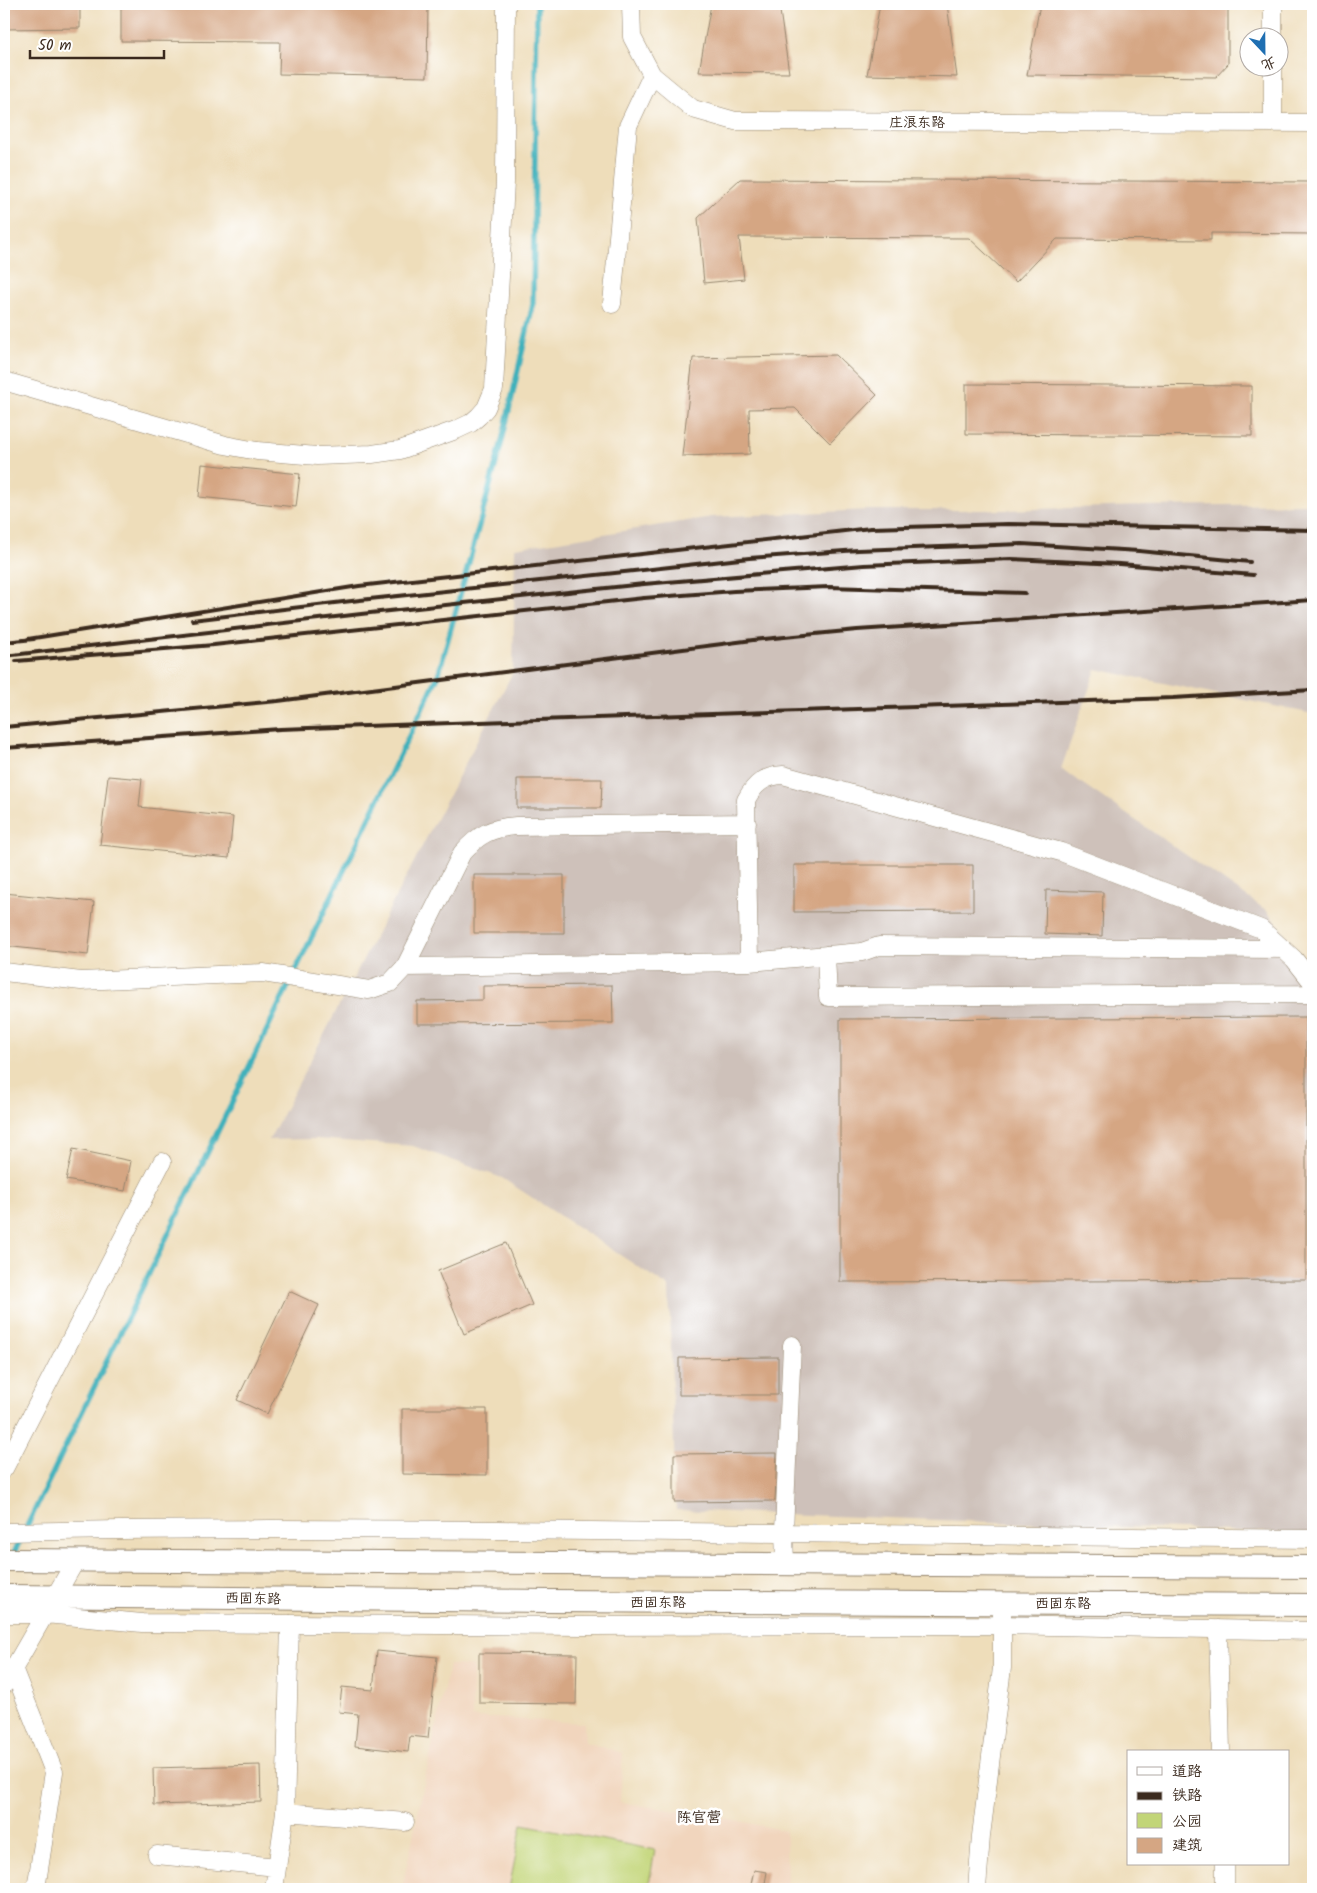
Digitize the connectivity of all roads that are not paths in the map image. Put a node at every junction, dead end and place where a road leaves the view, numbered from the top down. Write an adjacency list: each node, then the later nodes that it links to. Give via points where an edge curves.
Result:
1 (506, 4): 10 (street, via 505,182 494,389 486,408 471,423 400,450 344,456 289,455 226,444)
2 (631, 4): 5 (street, 庄浪东路, via 632,37)
3 (1273, 4): 4 (street)
4 (1273, 28)
5 (652, 75): 7 (street, 庄浪东路, via 692,110 735,121); 9 (street, via 628,126)
6 (1273, 78): 7 (street)
7 (1273, 122): 8 (street, 庄浪东路)
8 (1313, 122)
9 (612, 304)
10 (4, 381)
11 (747, 823): 12 (street, via 746,800 752,789 766,778 783,775 1061,852 1261,929); 14 (street); 15 (street, via 516,826 486,832 462,853)
12 (1283, 949): 13 (street, via 879,946 862,952); 17 (street)
13 (826, 955): 14 (street); 18 (street, via 828,997)
14 (749, 962): 15 (street)
15 (405, 967): 16 (street, via 390,983 369,990 263,973 81,981)
16 (4, 972)
17 (1313, 983)
18 (1313, 994)
19 (162, 1162): 21 (street)
20 (792, 1345): 22 (street)
21 (4, 1470)
22 (784, 1531): 23 (street, via 161,1529); 24 (street); 27 (street)
23 (4, 1532)
24 (1313, 1540)
25 (4, 1560): 26 (main road)
26 (76, 1560): 27 (main road); 31 (street)
27 (785, 1564): 28 (main road)
28 (1313, 1567)
29 (4, 1596): 31 (main road, 西固东路)
30 (1002, 1603): 31 (main road, 西固东路, via 540,1601); 32 (main road, 西固东路); 35 (street)
31 (40, 1605): 33 (street); 34 (street, via 142,1622); 38 (street)
32 (1313, 1605)
33 (4, 1614)
34 (290, 1624): 35 (street); 41 (street)
35 (1002, 1625): 36 (street); 48 (street, via 1002,1668)
36 (1218, 1629): 37 (street); 40 (street)
37 (1313, 1630)
38 (13, 1668): 39 (street); 46 (street, via 54,1772)
39 (4, 1685)
40 (1221, 1750)
41 (285, 1812): 42 (street); 45 (street)
42 (405, 1822)
43 (157, 1855): 45 (street)
44 (1225, 1866): 49 (street)
45 (277, 1867): 47 (street)
46 (36, 1889)
47 (274, 1889)
48 (977, 1889)
49 (1225, 1889)

